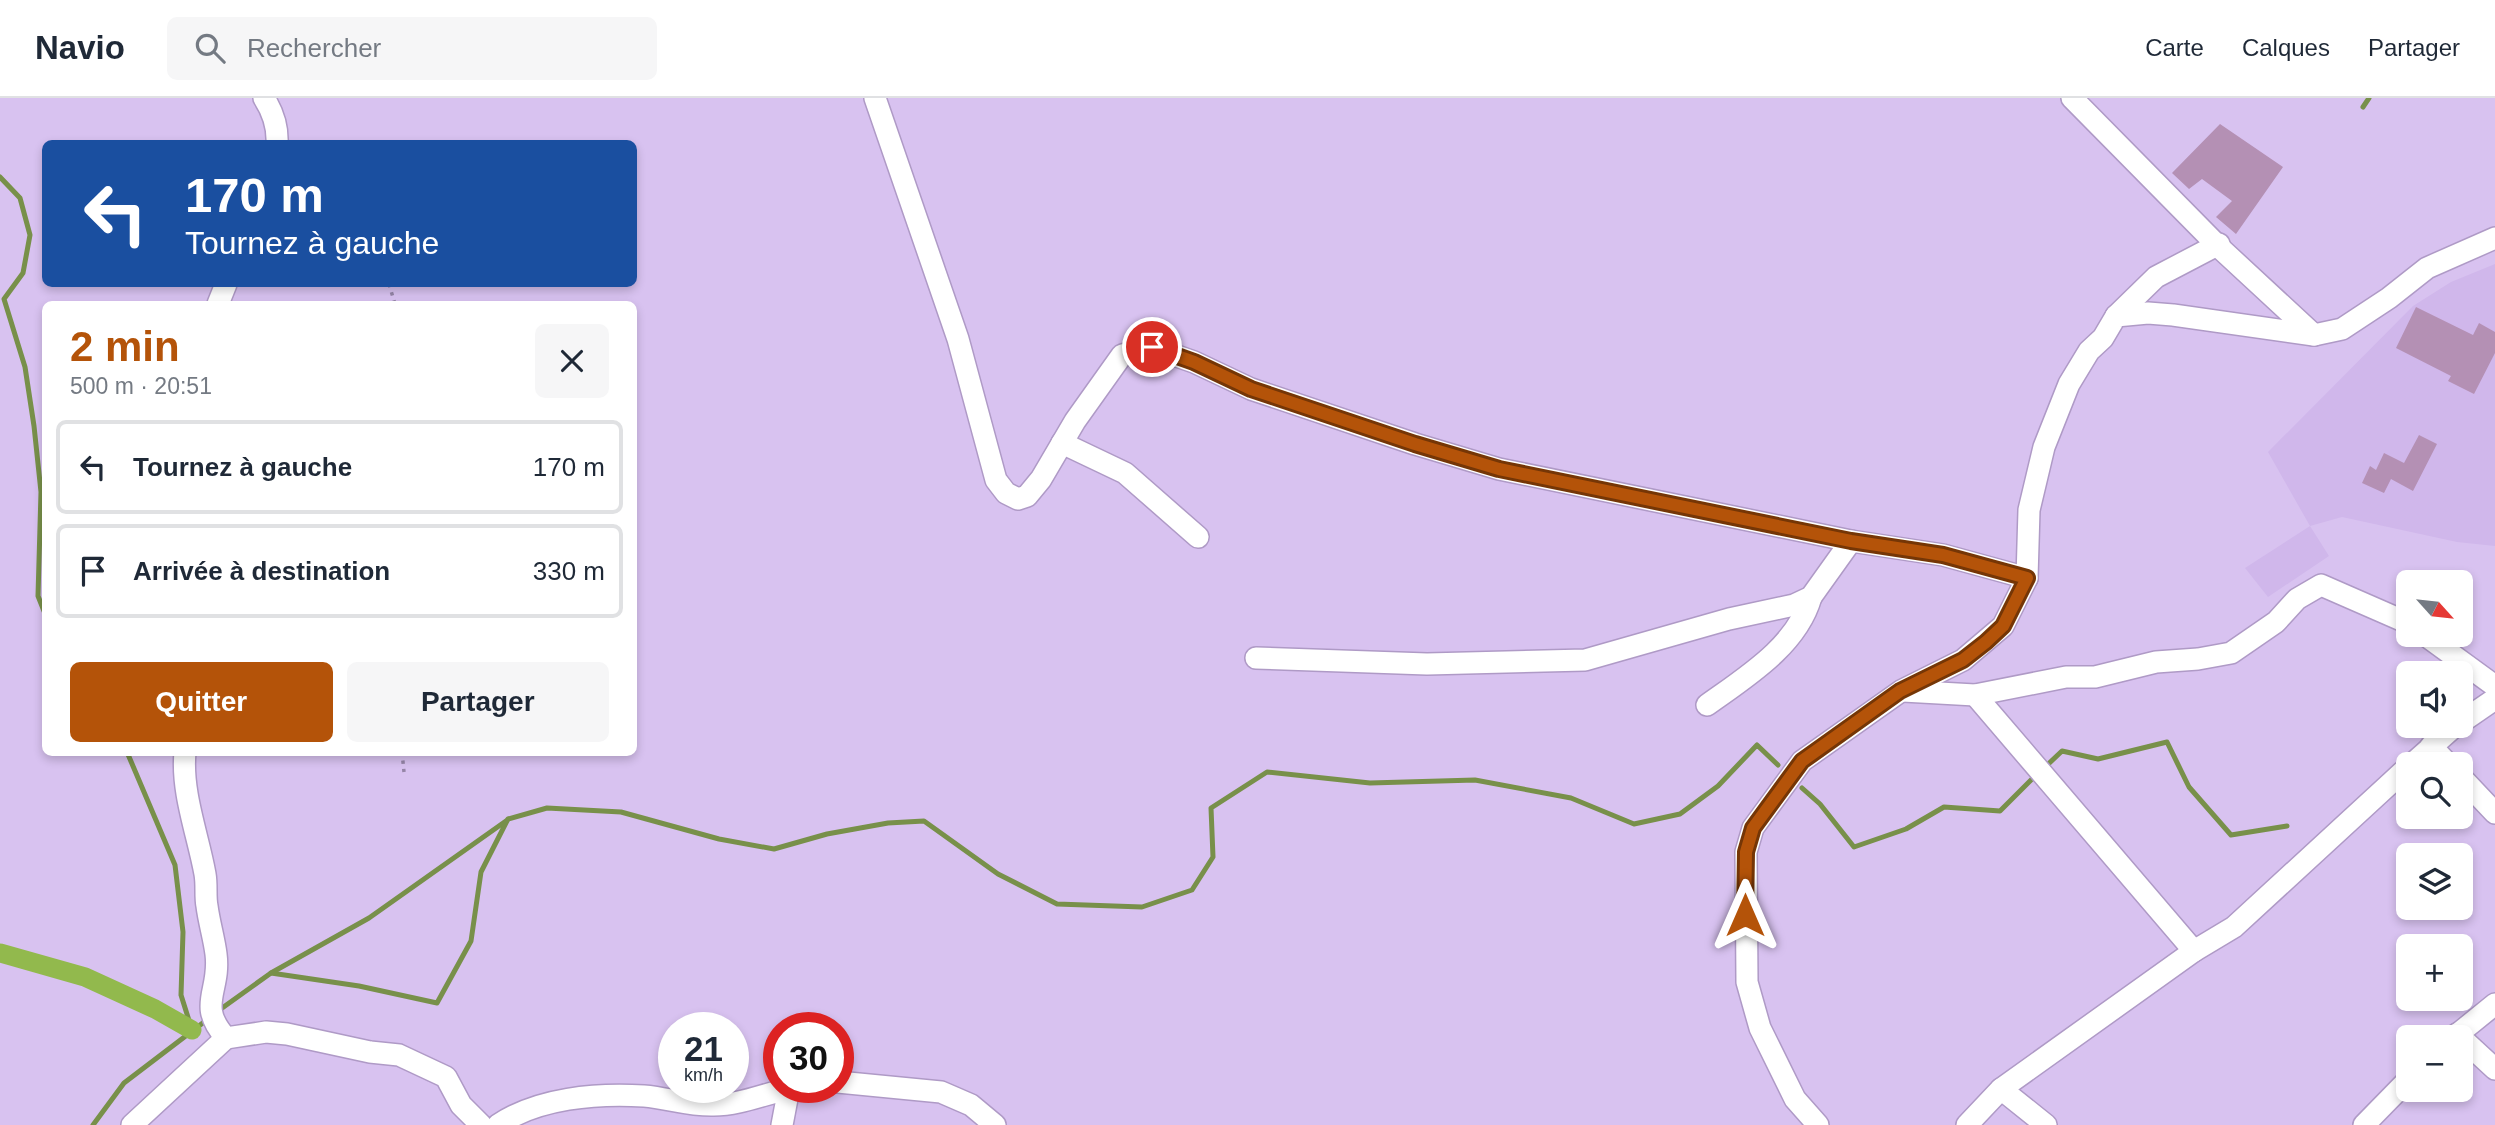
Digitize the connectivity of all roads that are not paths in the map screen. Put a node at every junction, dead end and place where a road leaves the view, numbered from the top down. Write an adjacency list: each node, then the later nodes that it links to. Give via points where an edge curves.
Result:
1 (264, 98): 4 (street)
2 (875, 98): 9 (street, via 958,339 996,480 1006,494 1018,499 1027,496)
3 (2072, 98): 6 (street)
4 (277, 140)
5 (2495, 238): 8 (street, via 2427,268 2342,329)
6 (2219, 244): 7 (street, via 2156,276); 8 (street)
7 (2116, 316): 8 (street, via 2173,315); 12 (street, via 2068,384 2044,447 2029,510)
8 (2314, 335)
9 (1062, 443): 10 (street, via 1125,473); 11 (street, via 1122,355 1152,347 1251,389 1499,469)
10 (1198, 537)
11 (1851, 541): 12 (street, via 1943,555); 13 (street)
12 (2027, 578): 18 (street, via 2003,626 1986,642 1963,660)
13 (1811, 597): 16 (street, via 1585,660 1427,664); 21 (street, via 1807,613 1784,642 1755,671)
14 (2396, 618): 19 (street, via 2321,585 2231,653)
15 (2443, 648): 17 (street)
16 (1256, 657)
17 (2495, 686)
18 (1900, 691): 19 (street); 48 (street, via 1802,761 1753,828 1746,852 1747,982 1760,1028 1795,1099)
19 (1975, 695): 31 (street)
20 (2495, 699): 22 (street)
21 (1707, 705)
22 (2473, 714)
23 (2441, 738): 24 (street)
24 (2431, 746): 25 (street); 26 (street)
25 (2424, 752)
26 (2437, 752)
27 (185, 756): 34 (street, via 188,798 218,970 210,1002)
28 (2396, 778): 31 (street, via 2234,927)
29 (2473, 790): 30 (street)
30 (2495, 813)
31 (2194, 951): 38 (street)
32 (2495, 1004): 33 (street)
33 (2469, 1025)
34 (220, 1031): 43 (street); 44 (street, via 287,1034 399,1055 446,1077 461,1105)
35 (2473, 1051): 36 (street)
36 (2495, 1069)
37 (854, 1084): 47 (street, via 941,1092 971,1105)
38 (2001, 1088): 49 (street); 50 (street)
39 (2396, 1092): 51 (street)
40 (763, 1096): 42 (street, via 715,1105 646,1096 574,1098)
41 (789, 1103): 46 (street)
42 (532, 1118): 45 (street)
43 (132, 1125)
44 (481, 1125)
45 (498, 1125)
46 (782, 1125)
47 (995, 1125)
48 (1818, 1125)
49 (1967, 1125)
50 (2046, 1125)
51 (2364, 1125)

